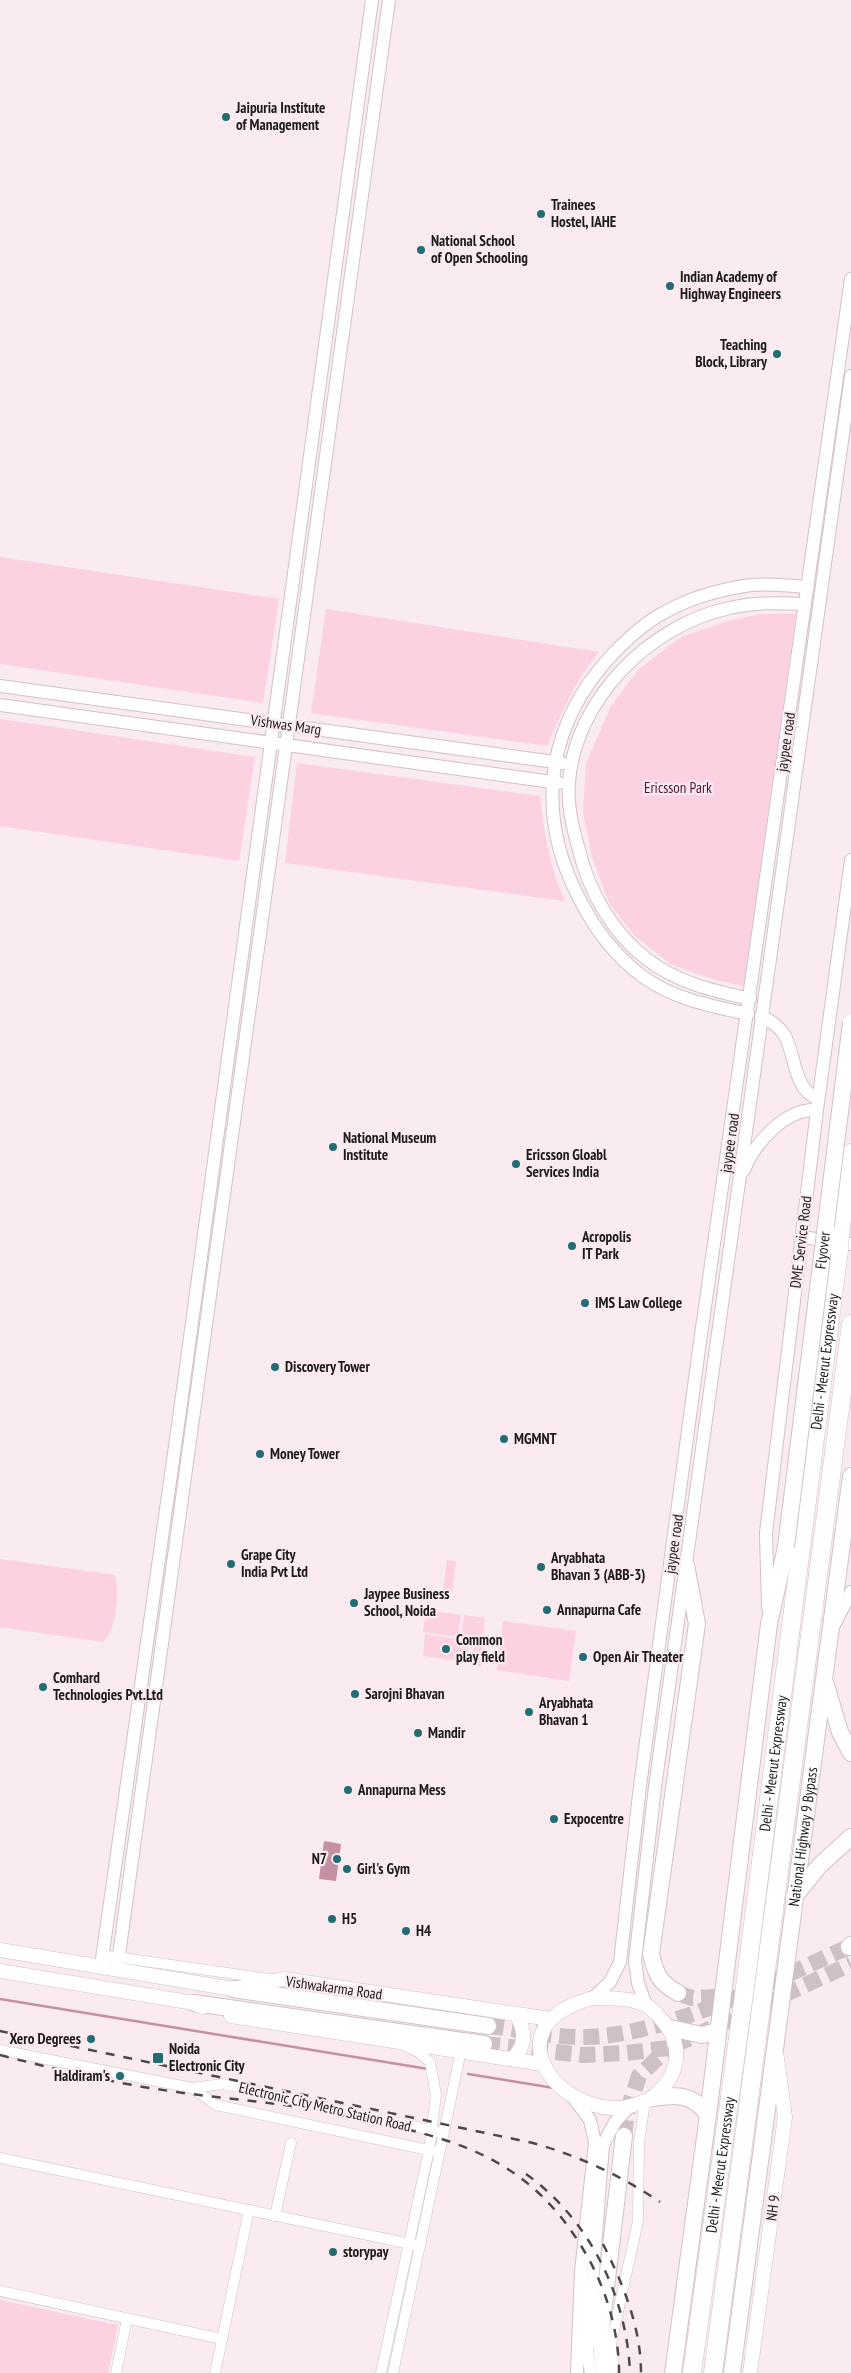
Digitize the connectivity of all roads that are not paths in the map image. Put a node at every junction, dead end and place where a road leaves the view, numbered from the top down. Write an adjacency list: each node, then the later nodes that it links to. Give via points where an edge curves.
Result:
1 (372, 0): 10 (street)
2 (389, 0): 11 (street)
3 (851, 279): 4 (street, jaypee road)
4 (846, 348): 6 (street, jaypee road)
5 (851, 376): 19 (street)
6 (808, 587): 7 (street, jaypee road); 14 (street, via 752,585 708,594 664,612 625,641 592,678 568,721)
7 (805, 604): 15 (street, via 768,603 729,608 688,622 649,646 619,674 595,705); 18 (street, jaypee road)
8 (0, 686): 10 (street, Vishwas Marg)
9 (0, 705): 12 (street, Vishwas Marg)
10 (274, 724): 11 (street, Vishwas Marg); 12 (street)
11 (289, 726): 13 (street); 14 (street, Vishwas Marg)
12 (271, 743): 13 (street, Vishwas Marg); 45 (street)
13 (287, 745): 16 (street, Vishwas Marg); 46 (street)
14 (555, 762): 15 (street, Vishwas Marg); 16 (street)
15 (572, 764): 17 (street)
16 (552, 782): 17 (street, Vishwas Marg); 22 (street, via 552,815 565,872 590,919 612,950 643,977 671,993)
17 (569, 784): 21 (street, via 572,824 584,870 603,910 623,936 648,960 673,976 701,988)
18 (776, 811): 19 (street); 21 (street, jaypee road)
19 (790, 812): 23 (street)
20 (851, 860): 25 (street, DME Service Road)
21 (750, 999): 22 (street, jaypee road)
22 (748, 1014): 32 (street, jaypee road)
23 (761, 1016): 25 (street, via 776,1024 785,1036 804,1090); 27 (street)
24 (851, 1024): 36 (highway, Flyover, bridge, via 786,1547)
25 (817, 1105): 27 (street, via 795,1113 776,1127 749,1157); 28 (street, DME Service Road)
26 (851, 1153): 29 (highway, Delhi - Meerut Expressway)
27 (737, 1187): 33 (street)
28 (802, 1238): 29 (street); 36 (street, DME Service Road, via 766,1533)
29 (843, 1243): 94 (highway, Delhi - Meerut Expressway)
30 (851, 1324): 95 (highway, Delhi - Meerut Expressway)
31 (851, 1476): 37 (highway, National Highway 9 Bypass)
32 (677, 1524): 33 (street); 40 (street, jaypee road)
33 (691, 1526): 34 (street)
34 (686, 1565): 41 (street); 50 (highway, via 697,1624 651,1954 656,1974)
35 (851, 1592): 37 (street)
36 (769, 1624): 58 (highway, Flyover)
37 (830, 1632): 38 (highway, National Highway 9 Bypass)
38 (824, 1678): 39 (highway, via 840,1732); 43 (highway, National Highway 9 Bypass)
39 (851, 1753)
40 (640, 1786): 41 (street); 51 (street, jaypee road, via 620,1962 610,1982)
41 (655, 1787): 53 (street, via 635,1961)
42 (851, 1837): 43 (highway, via 820,1866)
43 (794, 1897): 60 (highway, National Highway 9 Bypass)
44 (0, 1950): 45 (main road, Vishwakarma Road)
45 (102, 1961): 46 (main road, Vishwakarma Road)
46 (118, 1962): 48 (street); 49 (main road, Vishwakarma Road)
47 (0, 1971): 52 (main road)
48 (277, 1981): 49 (main road, Vishwakarma Road); 54 (main road, Vishwakarma Road, via 284,1979)
49 (233, 1989): 56 (highway)
50 (678, 1993)
51 (593, 1998): 53 (main road); 55 (main road)
52 (194, 2003): 59 (main road, via 228,2015); 61 (highway)
53 (646, 2005): 57 (main road)
54 (516, 2014): 55 (main road, Vishwakarma Road); 64 (main road, via 524,2035 519,2053)
55 (550, 2019): 65 (main road, via 544,2026 539,2043)
56 (488, 2026)
57 (670, 2028): 58 (highway, via 702,2035); 68 (main road, via 677,2054 675,2067 670,2080)
58 (718, 2031): 70 (highway, Flyover)
59 (394, 2042): 63 (main road); 71 (street, via 418,2052 430,2062 436,2095)
60 (775, 2042): 96 (highway, National Highway 9 Bypass); 97 (main road, NH 9, via 785,2117)
61 (484, 2044)
62 (0, 2050): 66 (street, Electronic City Metro Station Road)
63 (460, 2051): 64 (main road); 72 (street)
64 (511, 2059): 65 (main road)
65 (542, 2064): 67 (main road)
66 (192, 2088): 71 (street, Electronic City Metro Station Road, via 223,2084); 75 (street, via 216,2105)
67 (570, 2093): 69 (main road, via 604,2107); 89 (street, via 590,2120 594,2142)
68 (649, 2099): 69 (main road); 70 (highway, via 679,2095 699,2102); 92 (street, via 639,2143 638,2221 611,2344)
69 (629, 2107): 90 (street, via 615,2122 603,2145 588,2350)
70 (708, 2115): 93 (highway, Flyover)
71 (432, 2131): 72 (street, Electronic City Metro Station Road); 75 (street)
72 (444, 2133): 76 (street)
73 (624, 2136): 91 (highway, via 600,2338)
74 (290, 2143): 79 (street)
75 (429, 2150): 76 (street); 80 (street)
76 (440, 2153): 81 (street)
77 (0, 2158): 78 (street)
78 (249, 2210): 79 (street); 84 (street)
79 (275, 2216): 80 (street)
80 (409, 2244): 81 (street); 87 (street)
81 (420, 2246): 88 (street)
82 (0, 2291): 83 (street)
83 (127, 2319): 84 (street); 85 (street)
84 (222, 2339): 86 (street)
85 (116, 2373)
86 (216, 2373)
87 (381, 2373)
88 (393, 2373)
89 (577, 2373)
90 (591, 2373)
91 (605, 2373)
92 (614, 2373)
93 (673, 2373)
94 (692, 2373)
95 (713, 2373)
96 (732, 2373)
97 (750, 2373)

